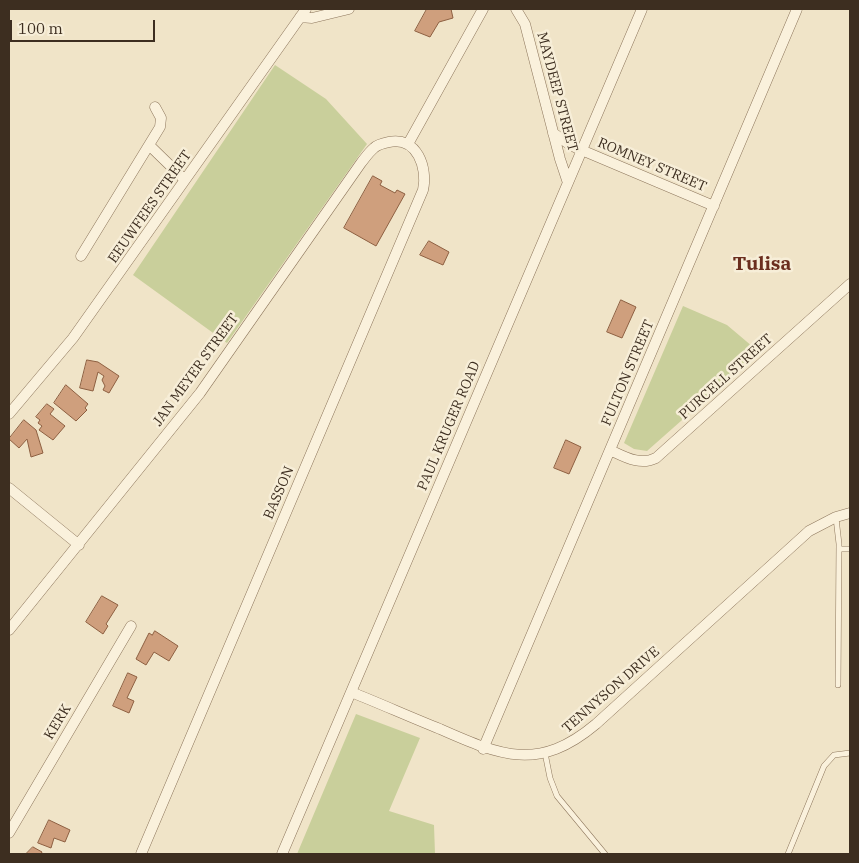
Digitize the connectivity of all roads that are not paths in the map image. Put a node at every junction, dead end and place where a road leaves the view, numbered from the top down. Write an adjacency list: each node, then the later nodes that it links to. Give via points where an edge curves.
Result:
1 (349, 9): 6 (street)
2 (483, 9): 10 (street)
3 (516, 9): 9 (street, MAYDEEP STREET, via 525,24)
4 (642, 9): 12 (street, PAUL KRUGER ROAD)
5 (797, 9): 15 (street, FULTON STREET)
6 (332, 11): 7 (street, via 312,18)
7 (303, 13): 13 (street, EEUWFEES STREET)
8 (156, 107): 11 (street, via 162,122)
9 (554, 133): 12 (street, ROMNEY STREET); 14 (street, MAYDEEP STREET)
10 (408, 144): 23 (street, JAN MEYER STREET, via 400,141 375,147 361,163 200,393); 34 (street, BASSON, via 422,164 426,177 424,190)
11 (149, 145): 13 (street); 16 (street)
12 (582, 149): 14 (street, PAUL KRUGER ROAD); 15 (street, ROMNEY STREET)
13 (185, 180): 18 (street, EEUWFEES STREET, via 73,338)
14 (568, 183): 29 (street, PAUL KRUGER ROAD)
15 (714, 206): 19 (street, FULTON STREET)
16 (81, 256)
17 (850, 284): 19 (street, PURCELL STREET, via 656,458 633,460)
18 (9, 414)
19 (610, 450): 30 (street, FULTON STREET)
20 (9, 488): 23 (street)
21 (850, 513): 22 (street, TENNYSON DRIVE)
22 (836, 517): 24 (lane); 31 (street, TENNYSON DRIVE, via 796,542 582,736 566,747)
23 (78, 545): 27 (street, JAN MEYER STREET)
24 (839, 549): 25 (lane); 28 (lane)
25 (850, 549)
26 (131, 626): 33 (street, KERK)
27 (9, 630)
28 (838, 685)
29 (351, 692): 30 (street, TENNYSON DRIVE); 35 (street, PAUL KRUGER ROAD)
30 (483, 749): 31 (street, TENNYSON DRIVE, via 508,754)
31 (545, 753): 36 (lane, via 557,796)
32 (850, 753): 37 (lane, via 834,755 824,766)
33 (9, 833)
34 (141, 854)
35 (282, 854)
36 (605, 854)
37 (788, 854)

